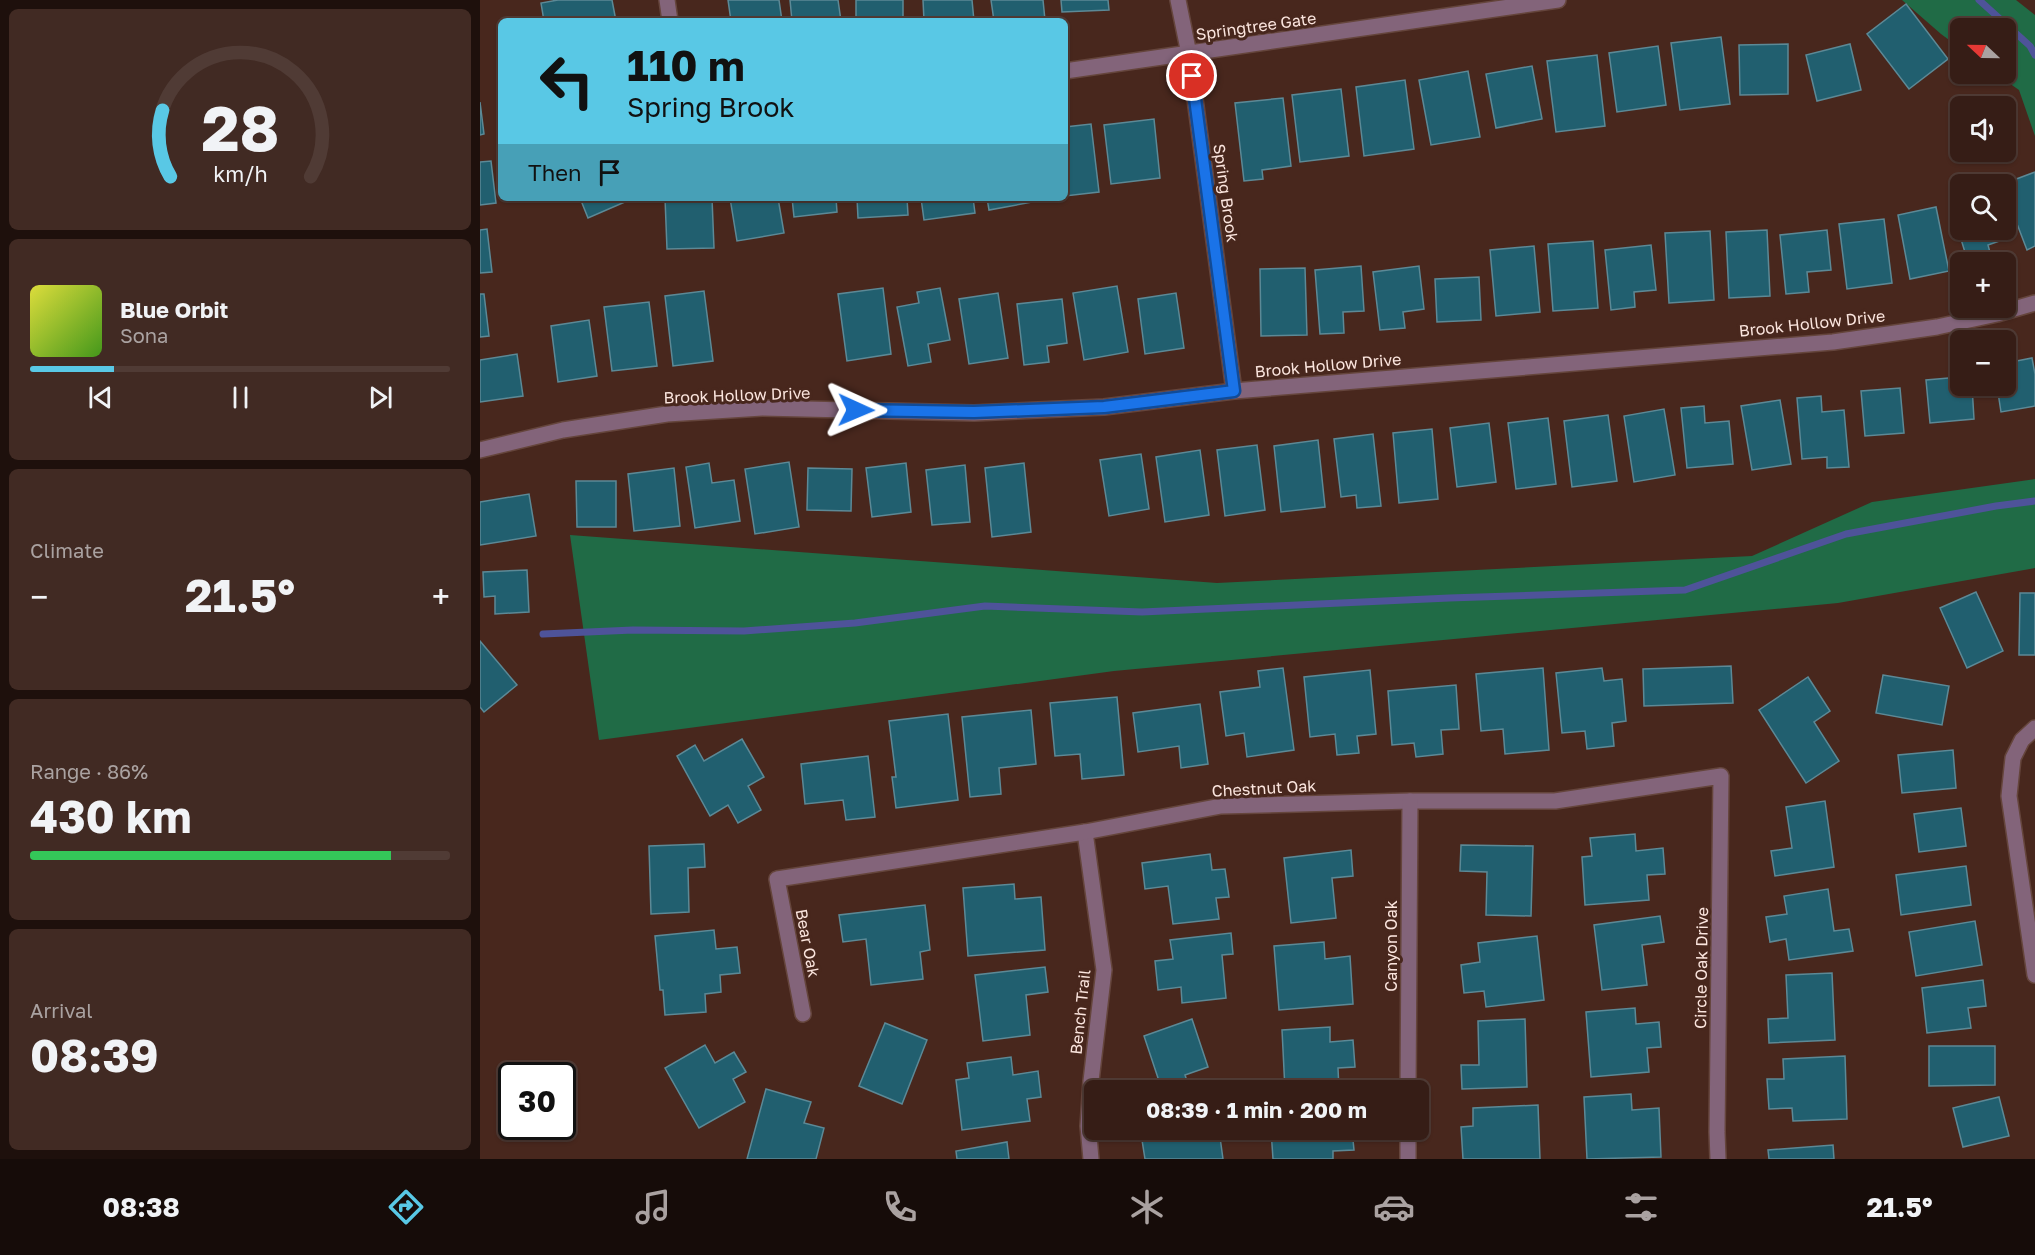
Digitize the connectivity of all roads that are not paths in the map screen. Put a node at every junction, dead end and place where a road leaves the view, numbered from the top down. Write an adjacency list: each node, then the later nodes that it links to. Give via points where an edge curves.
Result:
1 (667, 0): 4 (street)
2 (1178, 0): 5 (street, Spring Brook)
3 (1558, 0): 5 (street, Springtree Gate)
4 (670, 18)
5 (1189, 54): 6 (street, Springtree Gate); 8 (street, Spring Brook)
6 (1068, 71)
7 (2035, 303): 8 (street, Brook Hollow Drive, via 1937,327 1833,342)
8 (1234, 391): 9 (street, Brook Hollow Drive, via 1104,407 986,412 762,408 667,414 564,430)
9 (480, 450)
10 (2035, 728): 15 (street, via 2022,740 2013,758 2009,796)
11 (1721, 776): 12 (street, Chestnut Oak, via 1555,801); 21 (street, Circle Oak Drive)
12 (1410, 801): 13 (street, Chestnut Oak, via 1221,806); 17 (street, Canyon Oak)
13 (1085, 832): 14 (street, Chestnut Oak); 19 (street, Bench Trail, via 1104,970 1091,1081)
14 (777, 879): 16 (street, Bear Oak)
15 (2035, 975)
16 (803, 1014)
17 (1408, 1080)
18 (1408, 1140): 20 (street)
19 (1090, 1159)
20 (1408, 1159)
21 (1718, 1159)

